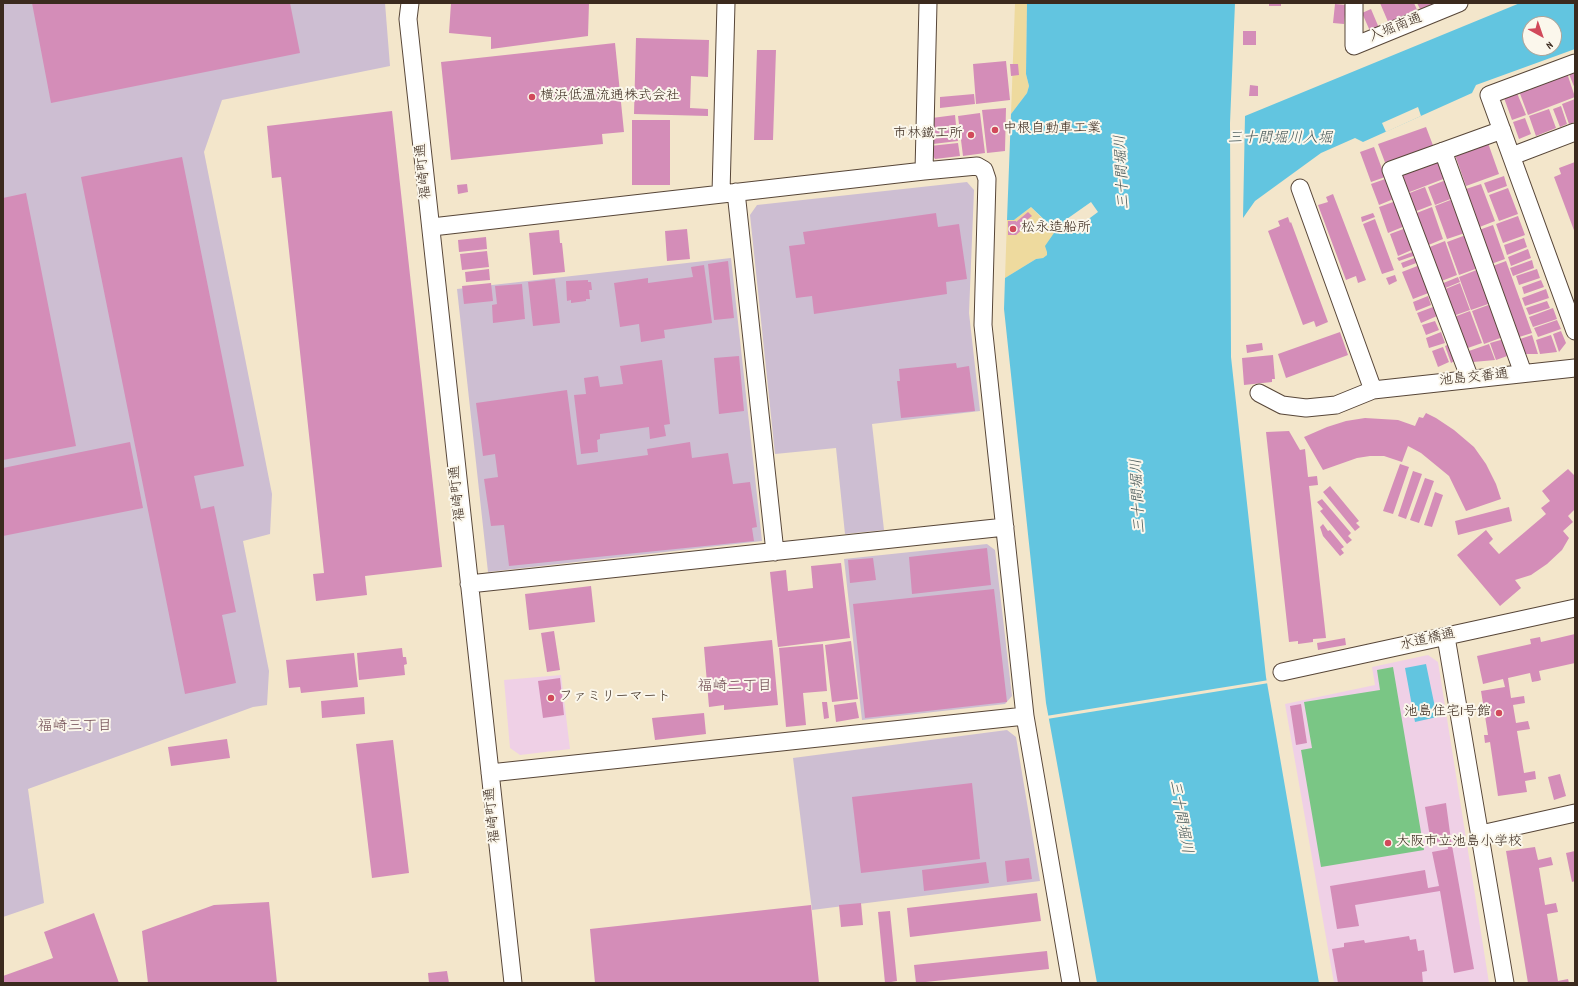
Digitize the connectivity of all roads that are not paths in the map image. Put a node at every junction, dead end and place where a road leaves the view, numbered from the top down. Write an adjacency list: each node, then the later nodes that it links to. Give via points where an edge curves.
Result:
1 (415, 3): 6 (street)
2 (726, 3): 14 (street)
3 (928, 3): 12 (street)
4 (1354, 3): 5 (street, 入堀南通, via 1354,46)
5 (1460, 3)
6 (409, 11): 15 (street, 福崎町通)
7 (1575, 63): 8 (street, via 1489,95)
8 (1502, 130): 10 (street); 11 (street)
9 (1575, 132): 11 (street)
10 (1443, 151): 18 (street); 19 (street, via 1391,170)
11 (1512, 156): 16 (street)
12 (924, 171): 14 (street); 22 (street, via 977,166 984,170 987,179 983,325)
13 (1300, 188): 20 (street)
14 (728, 193): 15 (street); 23 (street)
15 (432, 227): 24 (street, 福崎町通)
16 (1575, 331)
17 (1575, 368): 18 (street, 池島交番通)
18 (1523, 373): 19 (street, 池島交番通)
19 (1470, 379): 20 (street, 池島交番通)
20 (1372, 390): 21 (street, 池島交番通, via 1336,405 1306,408 1282,405)
21 (1259, 393)
22 (1005, 528): 23 (street); 28 (street)
23 (776, 552): 24 (street)
24 (469, 584): 29 (street, 福崎町通)
25 (1575, 608): 26 (street, 水道橋通)
26 (1446, 636): 27 (street, 水道橋通); 31 (street)
27 (1282, 672)
28 (1025, 716): 29 (street); 33 (street)
29 (490, 773): 32 (street, 福崎町通)
30 (1575, 813): 31 (street)
31 (1480, 834): 34 (street)
32 (513, 983)
33 (1071, 983)
34 (1505, 983)

